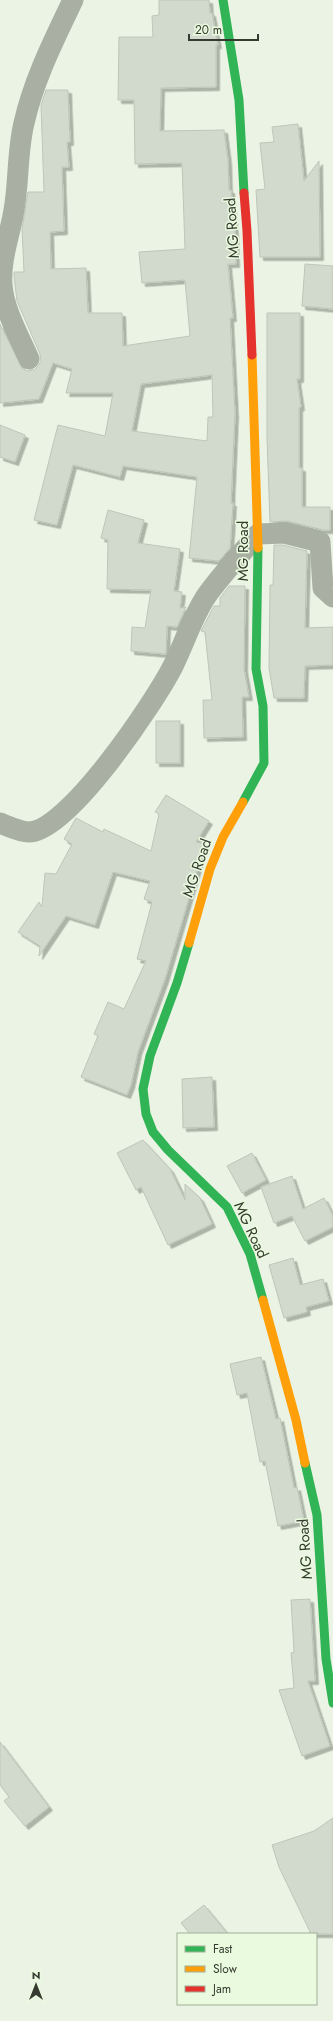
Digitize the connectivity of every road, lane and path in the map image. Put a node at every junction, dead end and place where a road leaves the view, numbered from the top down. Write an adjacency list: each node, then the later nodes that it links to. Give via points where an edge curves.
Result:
1 (73, 0): 3 (street, via 38,73 23,124 14,210 5,248)
2 (223, 0): 5 (main road, MG Road, via 239,100 248,239)
3 (1, 288): 4 (street)
4 (29, 359)
5 (258, 534): 6 (street, via 284,533 320,542 323,588); 7 (street, via 207,595 173,666 141,720 93,782 46,827 29,832); 8 (main road, MG Road, via 256,669 263,706 264,763 223,837 210,868 177,983 150,1056 143,1089 146,1114 153,1132 227,1207 250,1254 296,1420 317,1515 326,1659)
6 (333, 597)
7 (0, 823)
8 (333, 1704)

